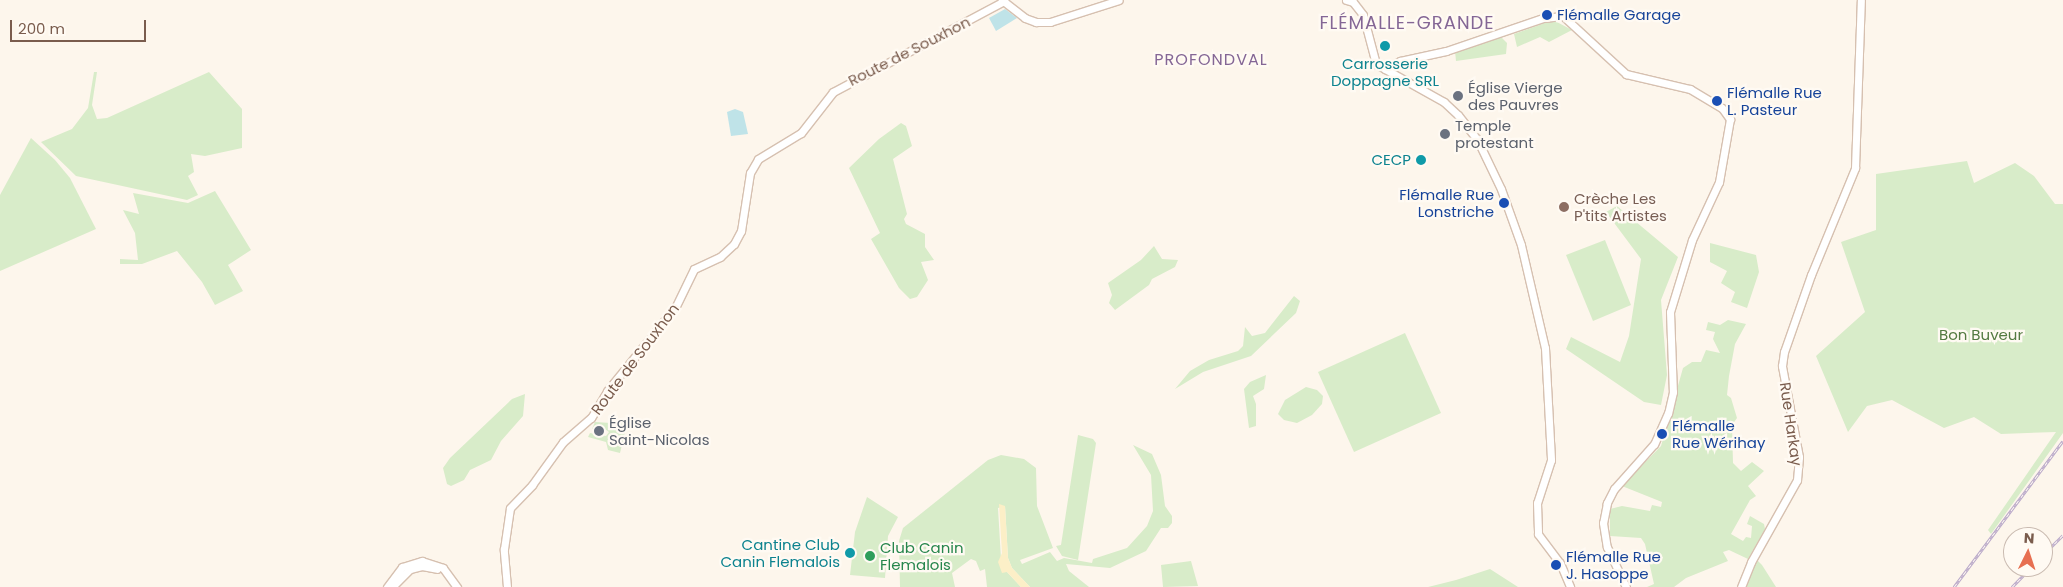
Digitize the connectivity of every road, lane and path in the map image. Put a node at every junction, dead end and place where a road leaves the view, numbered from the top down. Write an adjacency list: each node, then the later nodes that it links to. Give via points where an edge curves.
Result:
1 (1119, 0): 4 (street, via 1050,22 1036,22)
2 (1346, 0): 5 (street, via 1353,2 1364,15 1376,64)
3 (1861, 0): 12 (street, Rue Harkay, via 1855,168 1788,338 1782,366 1799,457 1797,480 1751,562)
4 (1003, 1): 9 (street, Route de Souxhon, via 833,92 801,133 758,159 750,173 741,231 734,244 720,257 694,269 676,306 607,391 591,418 563,442 532,485 510,508 504,549)
5 (1385, 69): 10 (street, via 1444,102 1458,115 1478,139 1512,218 1544,341 1550,394 1550,460 1537,503 1538,534 1560,563); 11 (street, via 1400,61 1446,51 1543,18 1563,16 1626,74 1690,89 1722,108 1730,119 1719,182 1692,240 1670,312 1673,392 1668,413 1654,444 1614,489 1608,503 1604,532)
6 (387, 587): 8 (street, via 402,567 422,561 444,568)
7 (392, 587): 8 (street, via 405,572 422,566 442,572)
8 (455, 587)
9 (507, 587)
10 (1570, 587)
11 (1626, 587)
12 (1741, 587)

